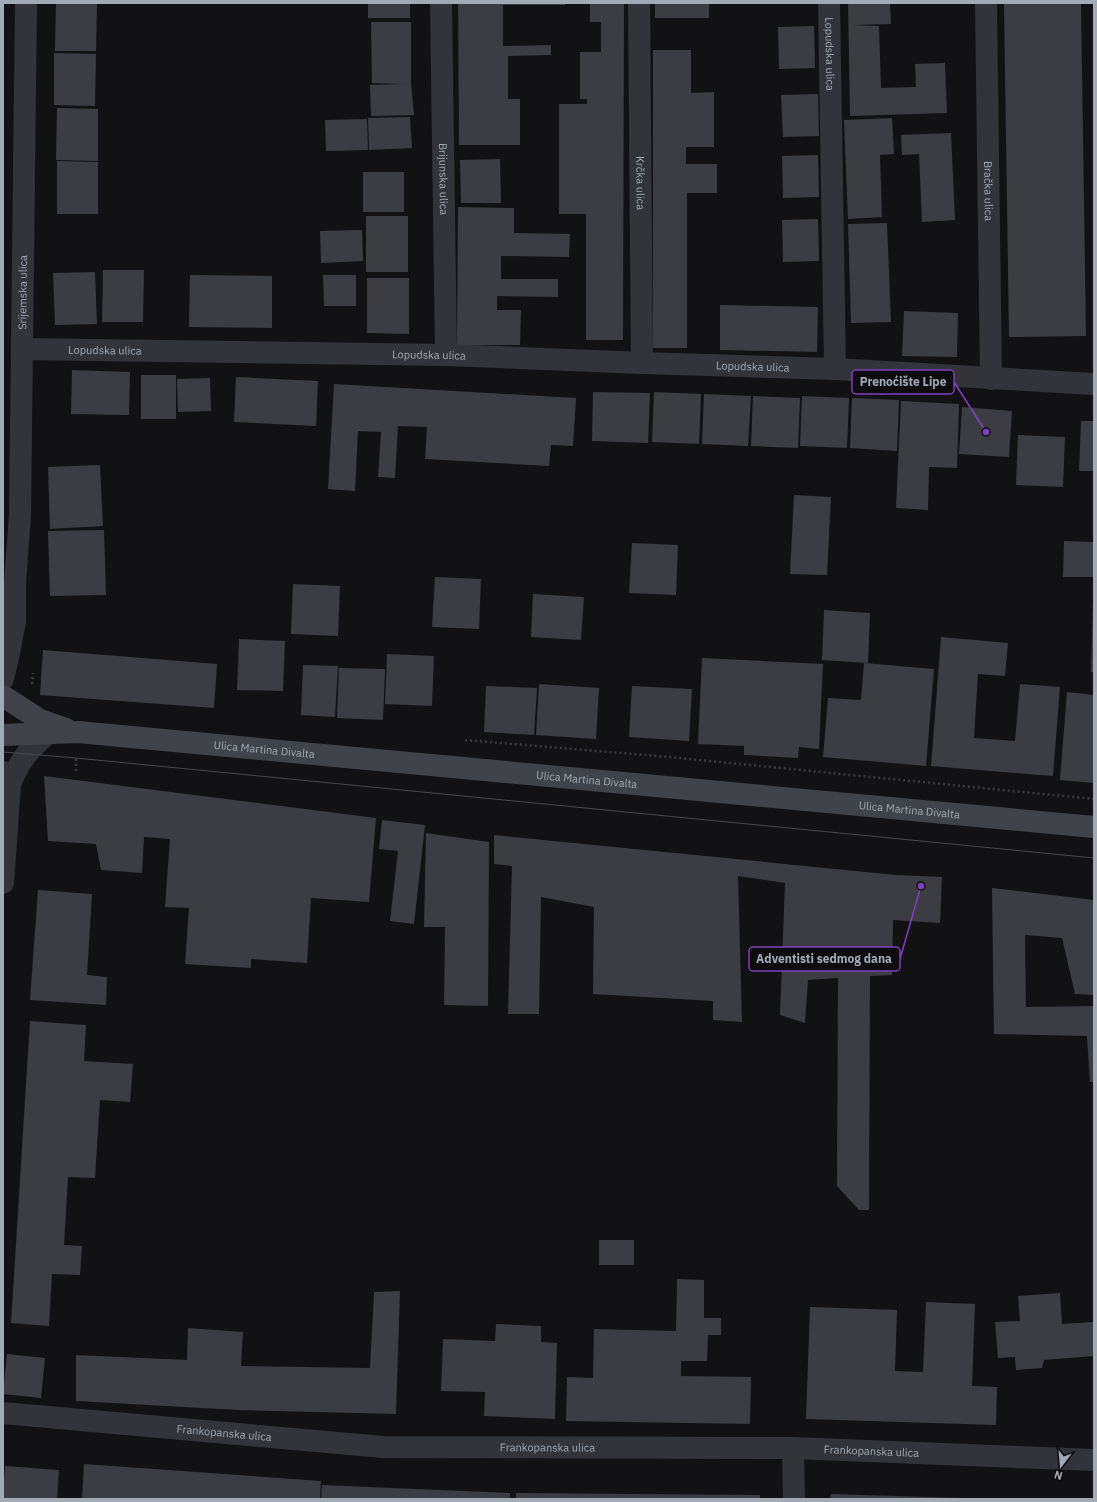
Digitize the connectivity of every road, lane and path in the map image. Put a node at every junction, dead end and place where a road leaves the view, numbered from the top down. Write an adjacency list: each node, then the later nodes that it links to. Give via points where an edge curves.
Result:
1 (26, 3): 6 (street, Srijemska ulica)
2 (441, 3): 7 (street, Brijunska ulica)
3 (638, 3): 8 (street, Krčka ulica)
4 (829, 3): 9 (street, Lopudska ulica)
5 (986, 3): 10 (street, Bračka ulica)
6 (22, 349): 7 (street, Lopudska ulica); 12 (street, Srijemska ulica, via 20,515)
7 (446, 355): 8 (street, Lopudska ulica)
8 (642, 363): 9 (street, Lopudska ulica)
9 (835, 369): 10 (street, Lopudska ulica)
10 (991, 378): 11 (street, Lopudska ulica)
11 (1094, 384)
12 (15, 582): 13 (street, Srijemska ulica); 15 (street, Srijemska ulica, via 15,622)
13 (3, 607)
14 (34, 666): 16 (path)
15 (3, 679)
16 (32, 688)
17 (3, 696): 18 (street, Ulica Martina Divalta, via 40,720)
18 (78, 732): 19 (street, Ulica Martina Divalta); 24 (street, Ulica Martina Divalta)
19 (48, 733): 20 (street, Ulica Martina Divalta); 22 (street, via 25,754 16,770)
20 (3, 735)
21 (462, 740): 23 (path)
22 (6, 778): 25 (street)
23 (1094, 798)
24 (1094, 827)
25 (3, 884)
26 (3, 1414): 27 (street, Frankopanska ulica, via 383,1448)
27 (793, 1448): 28 (street, Frankopanska ulica); 29 (street)
28 (1094, 1460)
29 (794, 1499)

